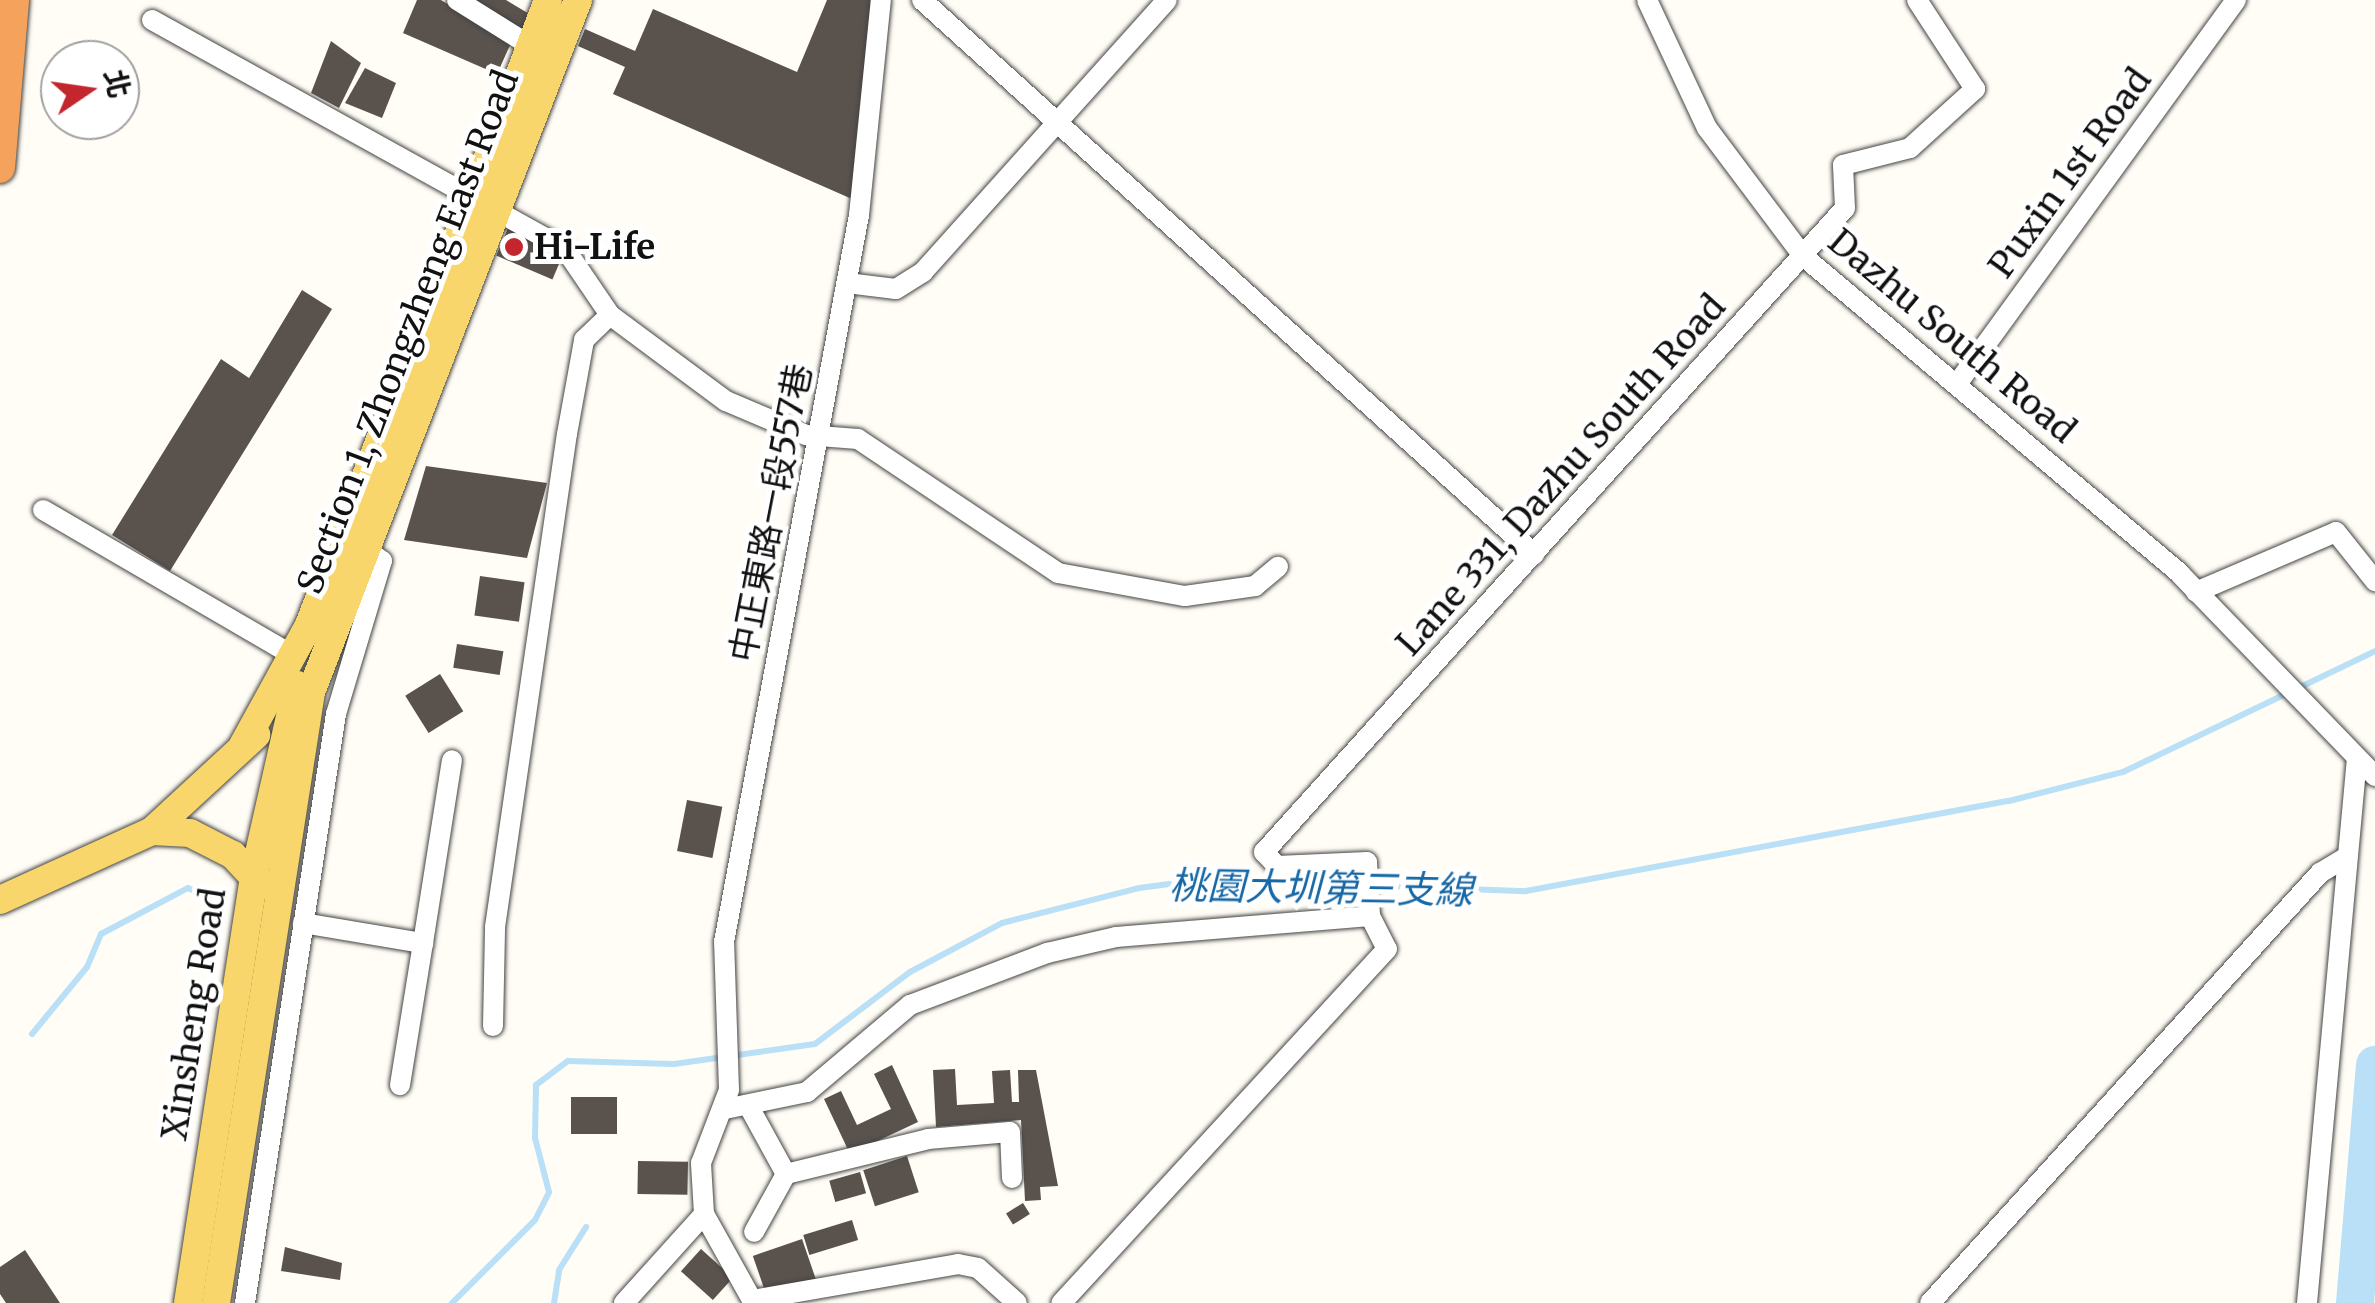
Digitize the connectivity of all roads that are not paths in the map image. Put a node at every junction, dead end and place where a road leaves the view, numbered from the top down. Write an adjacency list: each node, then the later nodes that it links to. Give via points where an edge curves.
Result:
1 (14, 0): 14 (highway)
2 (457, 0): 12 (street)
3 (548, 0): 12 (main road, Section 1, Zhongzheng East Road)
4 (578, 0): 15 (main road, Section 1, Zhongzheng East Road)
5 (881, 0): 17 (street, 中正東路一段557巷)
6 (922, 0): 13 (street)
7 (1167, 0): 13 (street)
8 (1647, 0): 16 (street, Dazhu South Road, via 1707,128)
9 (1916, 0): 16 (street, Lane 331, Dazhu South Road, via 1974,88 1910,148 1843,165 1845,208)
10 (2236, 0): 19 (street, Puxin 1st Road)
11 (152, 20): 15 (street)
12 (529, 45): 15 (main road, Section 1, Zhongzheng East Road)
13 (1055, 123): 17 (street, via 923,272 896,289); 23 (street)
14 (0, 168)
15 (483, 204): 18 (street, via 565,249); 22 (main road, Section 1, Zhongzheng East Road)
16 (1802, 256): 19 (street, Dazhu South Road); 23 (street, Lane 331, Dazhu South Road)
17 (847, 283): 20 (street, 中正東路一段557巷)
18 (610, 315): 20 (street, via 726,401); 41 (street, via 584,340 567,434 494,927)
19 (1957, 384): 26 (street, Dazhu South Road)
20 (818, 435): 24 (street, via 858,439 1058,573 1185,596 1255,586); 43 (street, 中正東路一段557巷, via 724,942)
21 (43, 510): 27 (street)
22 (354, 542): 27 (main road); 28 (main road, Section 1, Zhongzheng East Road); 29 (main road); 39 (street, via 382,561 336,714)
23 (1534, 554): 38 (street, Lane 331, Dazhu South Road, via 1264,852 1277,866 1367,862)
24 (1278, 567)
25 (2375, 582): 26 (street, via 2336,532)
26 (2196, 592): 32 (street, Dazhu South Road)
27 (294, 656): 30 (main road)
28 (312, 692): 29 (main road); 37 (main road, Section 1, Zhongzheng East Road)
29 (284, 713): 30 (main road); 35 (main road)
30 (243, 745): 33 (main road)
31 (452, 760): 40 (street)
32 (2366, 767): 34 (street)
33 (152, 831): 35 (main road, via 190,832); 36 (main road)
34 (2347, 857): 55 (street, via 2320,873); 56 (street)
35 (254, 875): 37 (main road, Xinsheng Road); 49 (main road, Xinsheng Road)
36 (8, 898)
37 (274, 902): 50 (main road, Xinsheng Road)
38 (1370, 916): 44 (street, via 1116,937 1047,953 910,1005 807,1092); 54 (street, via 1386,949)
39 (304, 924): 40 (street); 51 (street)
40 (423, 943): 42 (street)
41 (492, 1026)
42 (400, 1085)
43 (727, 1100): 44 (street); 47 (street, via 701,1163)
44 (748, 1105): 45 (street)
45 (786, 1174): 46 (street, via 928,1139 1010,1132); 48 (street)
46 (1012, 1178)
47 (704, 1214): 52 (street); 53 (street, via 752,1300 958,1264 978,1268)
48 (754, 1232)
49 (188, 1303)
50 (216, 1303)
51 (245, 1303)
52 (624, 1303)
53 (1017, 1303)
54 (1062, 1303)
55 (1930, 1303)
56 (2307, 1303)

